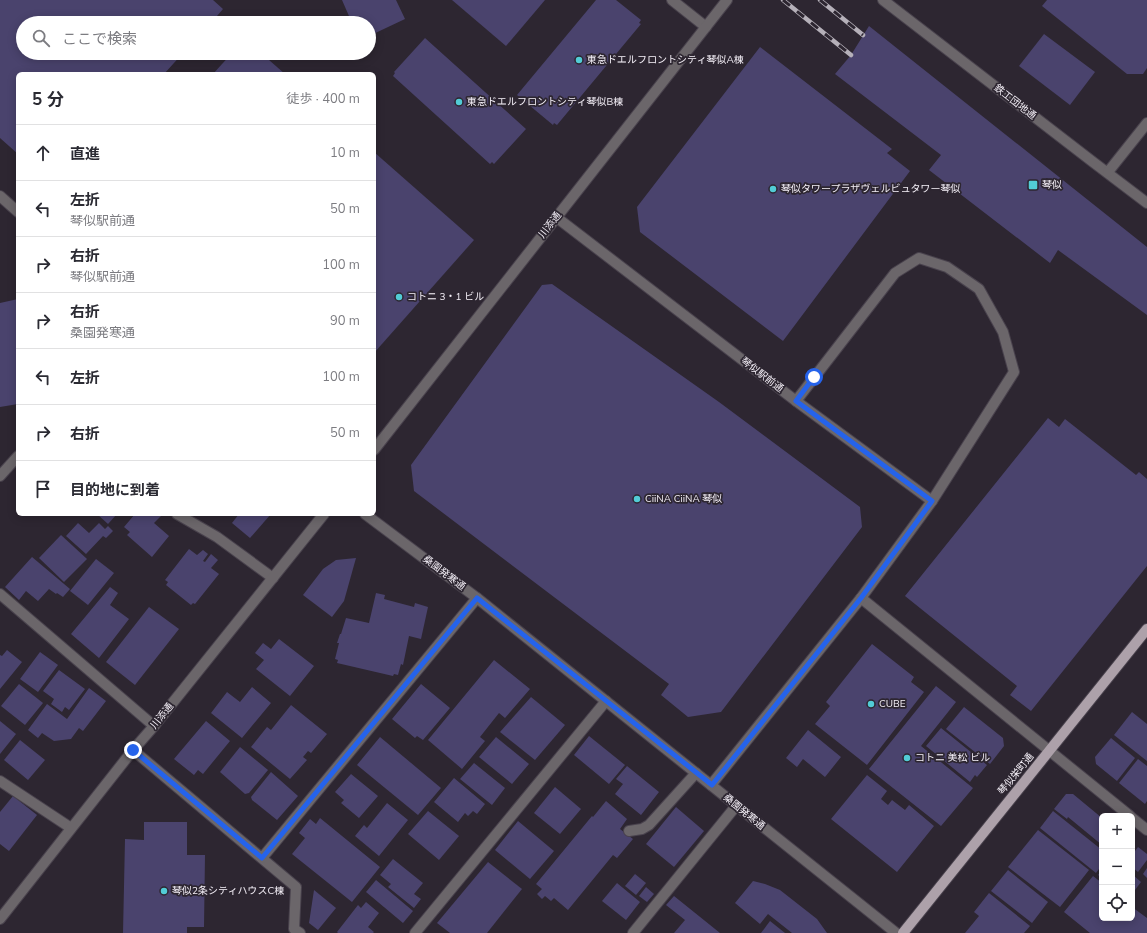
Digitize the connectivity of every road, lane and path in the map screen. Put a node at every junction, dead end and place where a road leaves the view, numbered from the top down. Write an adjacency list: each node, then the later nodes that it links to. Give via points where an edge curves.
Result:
1 (672, 0): 4 (street)
2 (727, 0): 4 (street, 川添通)
3 (884, 0): 6 (street, 鉄工団地通)
4 (706, 27): 10 (street, 川添通)
5 (1147, 123): 6 (street)
6 (1108, 172): 8 (street, 鉄工団地通)
7 (0, 196): 9 (street)
8 (1147, 202)
9 (16, 210)
10 (556, 217): 11 (street, 琴似駅前通); 12 (street, 川添通)
11 (796, 401): 15 (street, 琴似駅前通); 15 (street, via 895,273 919,258 947,267 979,289 1003,332 1014,372)
12 (376, 447)
13 (16, 458): 14 (street)
14 (0, 476)
15 (932, 501): 22 (street)
16 (180, 516): 19 (street, via 217,537)
17 (322, 516): 19 (street, 川添通)
18 (368, 516): 21 (street, 桑園発寒通)
19 (273, 578): 25 (street, 川添通)
20 (0, 594): 25 (street)
21 (477, 598): 24 (street, 桑園発寒通); 37 (street)
22 (861, 598): 27 (street); 30 (street)
23 (1147, 629): 27 (main road, 琴似栄町通)
24 (606, 701): 28 (street, 桑園発寒通); 40 (street)
25 (154, 726): 26 (street, 川添通)
26 (133, 750): 34 (street, 川添通); 37 (street)
27 (1050, 750): 32 (street); 43 (main road, 琴似栄町通)
28 (696, 773): 30 (street, 桑園発寒通); 36 (street, via 649,824 642,829)
29 (0, 781): 34 (street)
30 (712, 785): 31 (street, 桑園発寒通)
31 (736, 806): 41 (street); 42 (street, 桑園発寒通)
32 (1126, 813)
33 (1135, 820): 35 (street)
34 (71, 828): 38 (street, 川添通)
35 (1147, 830)
36 (629, 831)
37 (262, 858): 39 (street, via 296,887 294,929)
38 (0, 919)
39 (300, 933)
40 (415, 933)
41 (632, 933)
42 (896, 933)
43 (903, 933)

